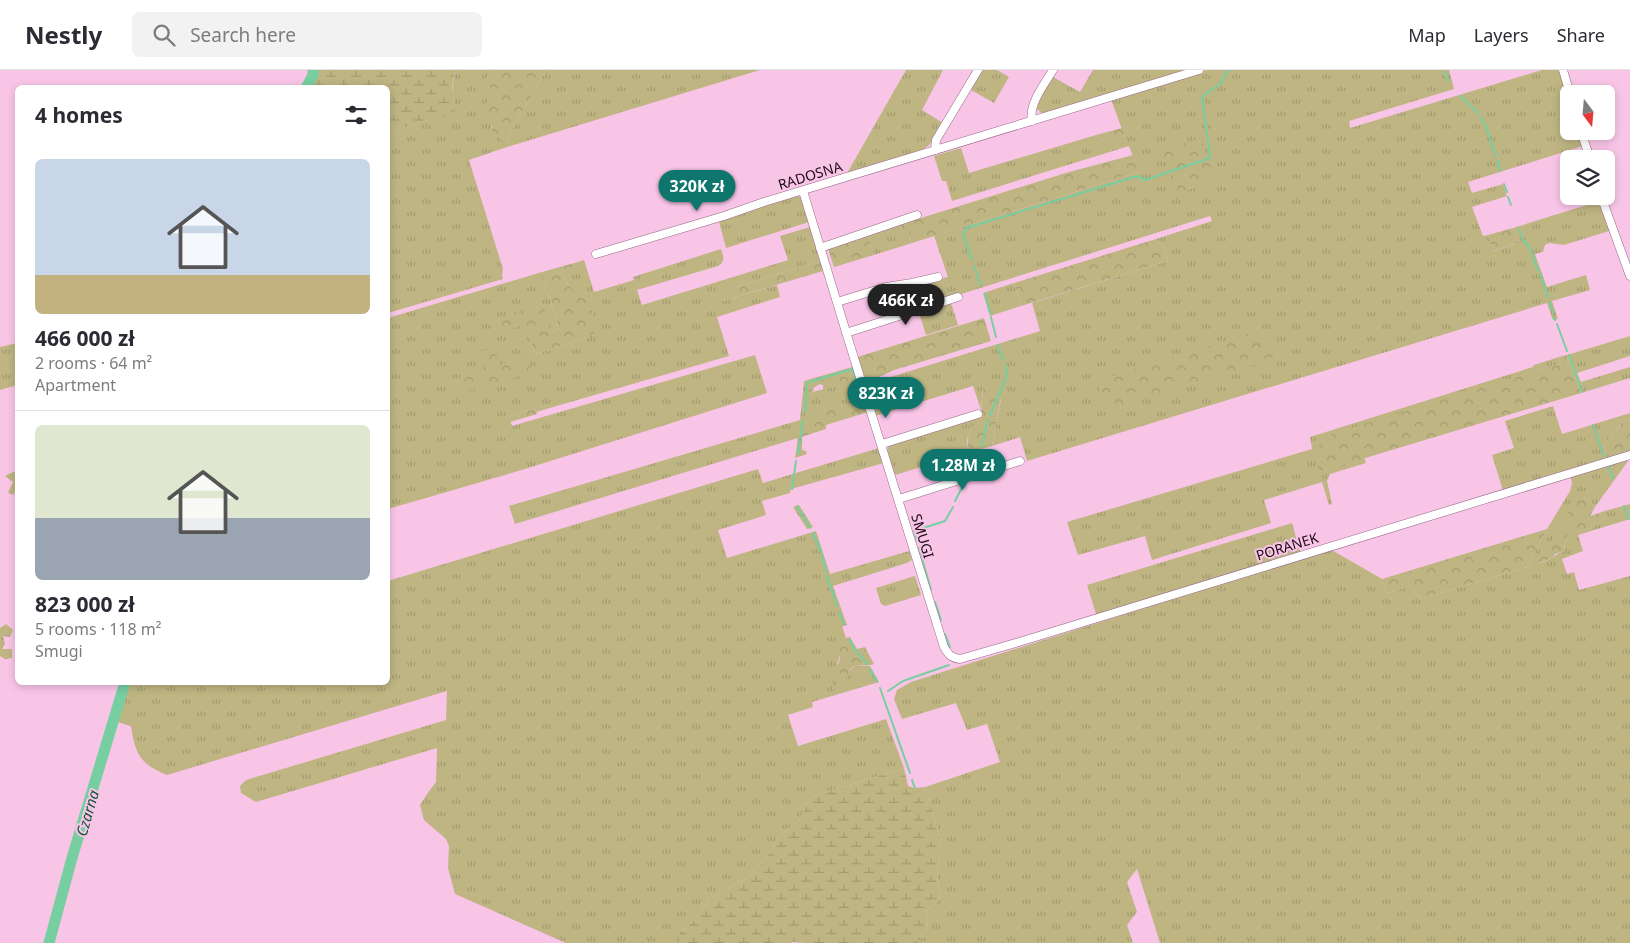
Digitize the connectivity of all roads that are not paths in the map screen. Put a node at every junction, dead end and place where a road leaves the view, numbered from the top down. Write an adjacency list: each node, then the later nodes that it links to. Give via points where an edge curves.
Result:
1 (978, 70): 7 (street, via 936,140)
2 (1053, 70): 6 (street, via 1030,112)
3 (1199, 70): 6 (street, RADOSNA)
4 (1563, 70): 5 (street)
5 (1567, 85)
6 (1032, 120): 7 (street, RADOSNA)
7 (935, 150): 8 (street, RADOSNA)
8 (804, 191): 11 (street, SMUGI); 12 (street, RADOSNA)
9 (1604, 205): 14 (street)
10 (917, 215): 11 (street)
11 (820, 248): 16 (street, SMUGI)
12 (596, 254)
13 (938, 276): 16 (street)
14 (1630, 276)
15 (958, 297): 17 (street)
16 (837, 302): 17 (street, SMUGI)
17 (846, 334): 19 (street, SMUGI)
18 (978, 414): 19 (street)
19 (882, 444): 22 (street, SMUGI)
20 (1630, 455): 23 (street, PORANEK, via 1018,642 960,659)
21 (1020, 461): 22 (street)
22 (899, 499): 23 (street, SMUGI, via 944,647)
23 (952, 658)

